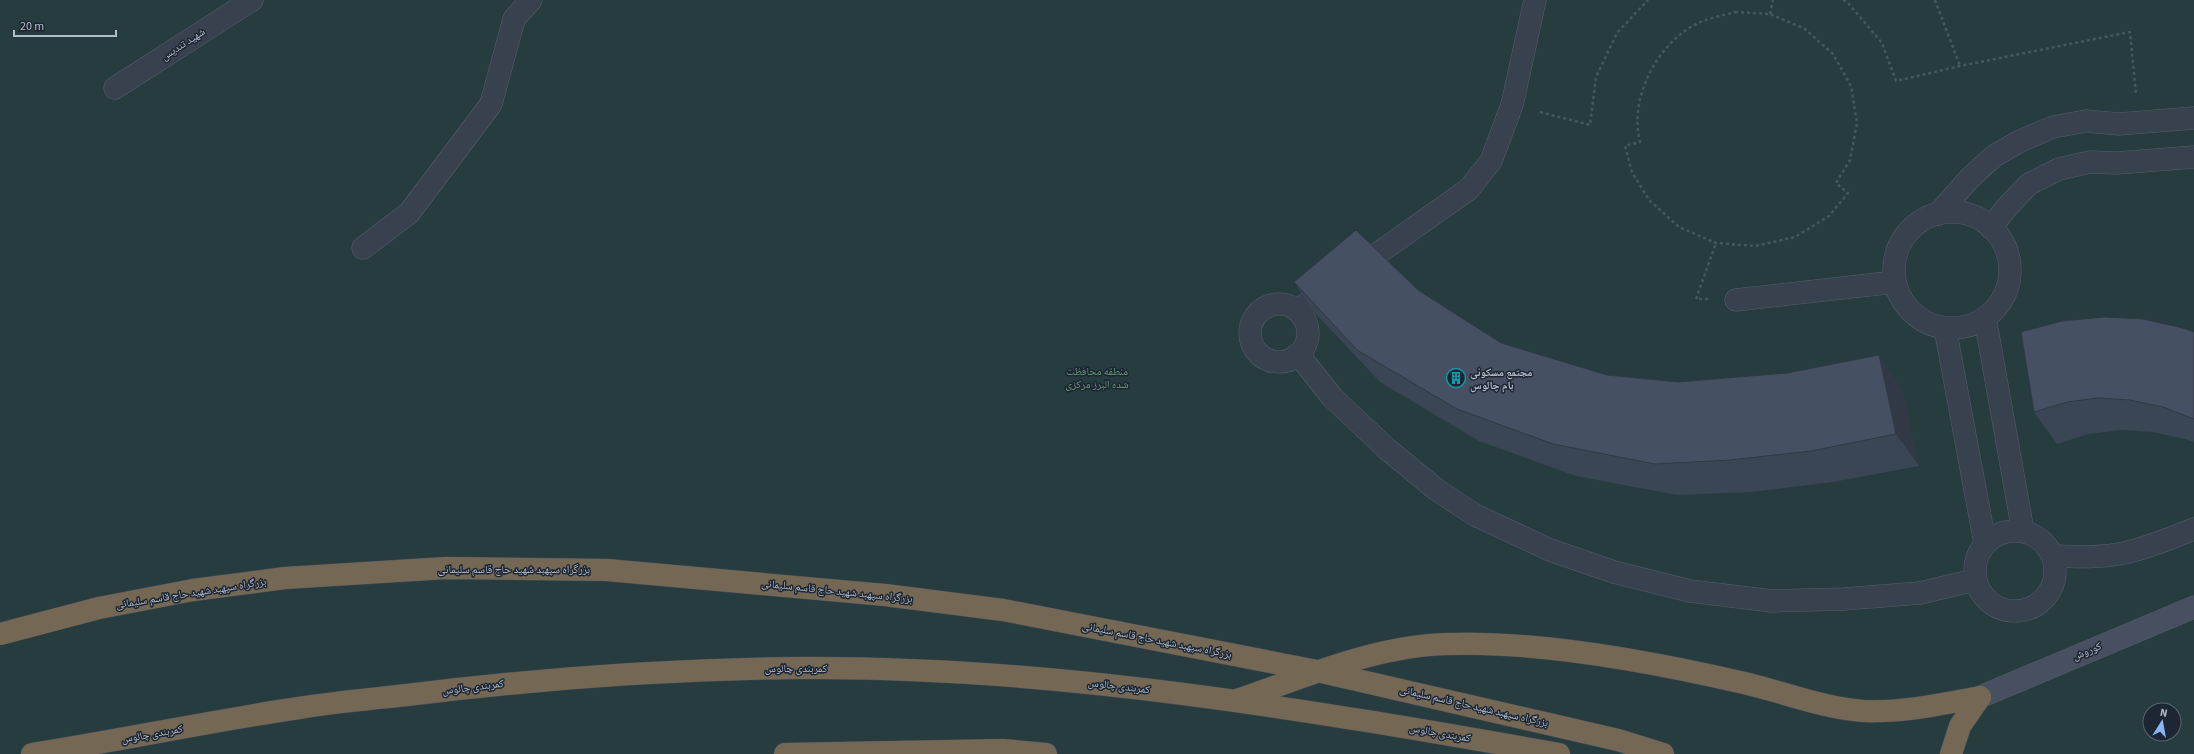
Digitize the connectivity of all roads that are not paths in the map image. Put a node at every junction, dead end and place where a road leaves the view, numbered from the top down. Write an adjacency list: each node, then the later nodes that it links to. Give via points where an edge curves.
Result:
1 (252, 0): 4 (street, شهید تندیس)
2 (531, 0): 9 (street, via 514,19 491,104 409,212)
3 (1535, 0): 12 (street, via 1512,105 1492,161 1469,189)
4 (115, 88)
5 (2194, 118): 7 (street, via 2119,124 2086,121 2053,127 1994,156)
6 (2194, 157): 8 (street, via 2117,163 2090,162 2059,169 2029,184)
7 (1938, 214): 8 (street, via 1957,212 1975,217); 10 (street, via 1921,221 1908,232 1898,248 1894,265)
8 (1991, 228): 13 (street, via 2002,241 2008,257 2010,275 2006,291)
9 (363, 248)
10 (1895, 282): 11 (street); 14 (street, via 1902,299 1913,314 1928,323)
11 (1736, 300)
12 (1298, 310): 15 (street, via 1308,327 1308,337 1305,347); 15 (street, via 1280,304 1262,309 1255,315 1249,333 1256,351 1271,361 1290,360)
13 (1985, 318): 14 (street, via 1959,328); 17 (street)
14 (1945, 328): 18 (street)
15 (1298, 354): 20 (street, via 1332,397 1387,449 1437,490 1475,515 1543,546 1614,572 1690,591 1772,602 1920,593)
16 (2194, 529): 19 (street, via 2168,540 2123,553 2083,557)
17 (2023, 531): 18 (street, via 2009,530 1996,534); 19 (street, via 2036,536 2046,544)
18 (1985, 543): 20 (street, via 1978,553 1974,566)
19 (2053, 556): 20 (street, via 2056,569 2054,582 2039,604 2027,610 2014,612 2000,609 1980,592)
20 (1975, 580)
21 (2194, 607): 24 (main road, کوروش)
22 (0, 634): 23 (highway, بزرگراه سپهبد شهید حاج قاسم سلیمانی, via 100,608 193,590 285,578 446,568 607,570 878,594 1003,610)
23 (1322, 672): 24 (highway, via 1386,652 1448,644 1502,645 1596,655 1744,683 1830,705 1861,710 1899,711); 25 (highway); 30 (highway, بزرگراه سپهبد شهید حاج قاسم سلیمانی, via 1618,740)
24 (1980, 697): 31 (highway, via 1960,726)
25 (1234, 702): 26 (highway, کمربندی چالوس, via 1128,687 995,674 804,668 739,669 525,681 314,706); 29 (highway, کمربندی چالوس, via 1410,728)
26 (32, 754)
27 (785, 754): 28 (highway, via 1003,750)
28 (1046, 754)
29 (1559, 754)
30 (1663, 754)
31 (1951, 754)

